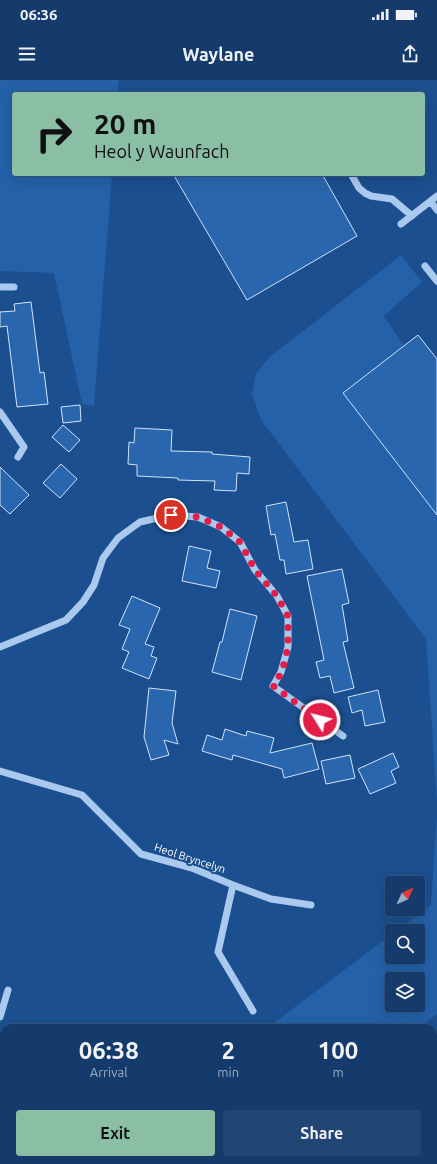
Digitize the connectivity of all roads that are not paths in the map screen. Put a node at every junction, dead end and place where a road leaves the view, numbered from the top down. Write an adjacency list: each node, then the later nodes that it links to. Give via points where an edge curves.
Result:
1 (352, 176): 5 (street, via 365,193 392,199)
2 (437, 196): 3 (street)
3 (431, 202): 4 (street); 5 (street)
4 (437, 210)
5 (412, 216): 6 (street)
6 (401, 224)
7 (425, 266): 8 (street)
8 (437, 281)
9 (0, 287): 10 (street)
10 (14, 287)
11 (0, 412): 12 (street, via 24,447)
12 (18, 457)
13 (0, 647): 14 (street, via 66,620 83,602 94,585 103,558 118,538 140,522 171,515 198,517 221,527 240,542 255,570 277,596 288,616 288,647 282,672 273,686)
14 (343, 736)
15 (0, 771): 16 (street, Heol Bryncelyn, via 82,795 141,854 192,868)
16 (233, 885): 17 (street, Heol Bryncelyn, via 271,899); 19 (street, Heol Bryncelyn, via 218,952)
17 (311, 905)
18 (8, 990): 20 (street)
19 (253, 1011)
20 (0, 1017)

